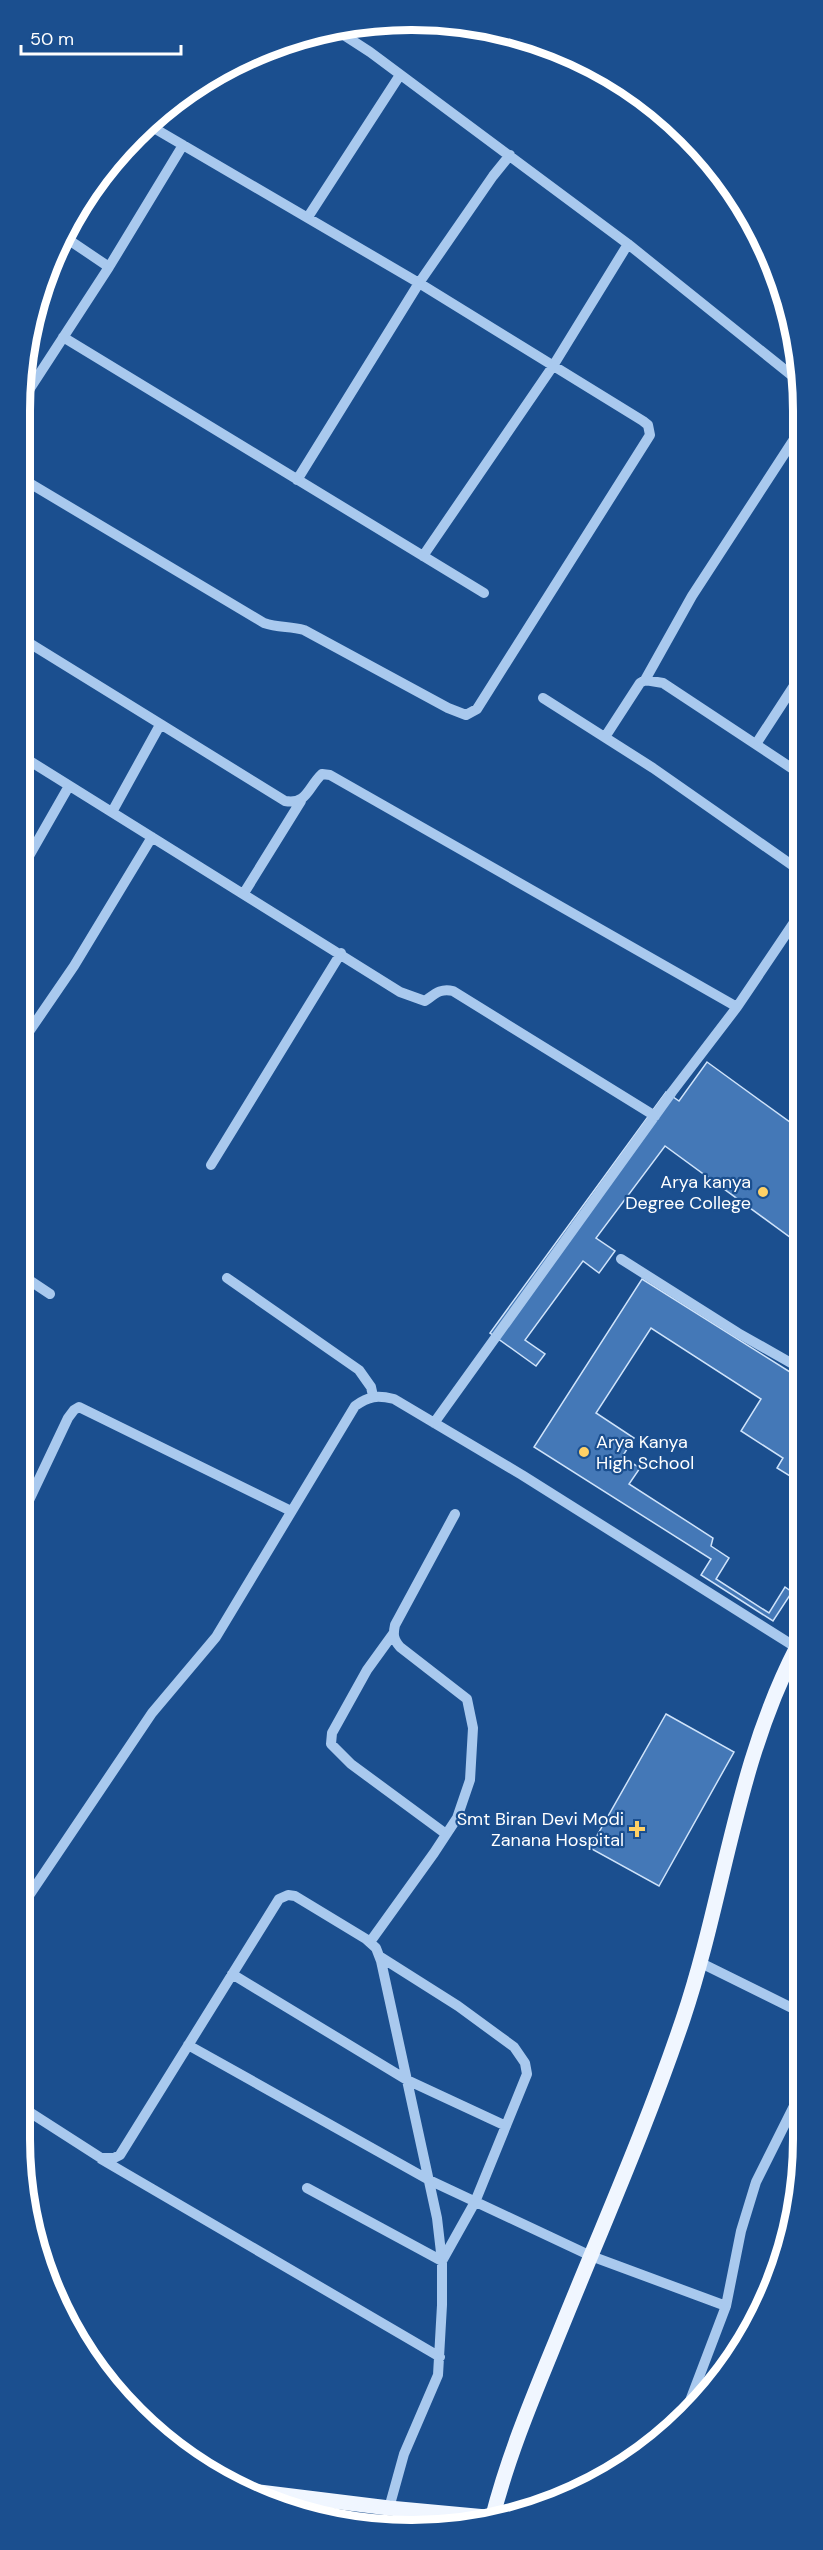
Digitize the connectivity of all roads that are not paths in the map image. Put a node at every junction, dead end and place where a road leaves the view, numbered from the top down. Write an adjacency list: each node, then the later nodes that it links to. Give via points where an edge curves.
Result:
1 (344, 36): 2 (street)
2 (400, 75): 5 (street); 6 (street)
3 (156, 129): 4 (street)
4 (183, 145): 6 (street); 9 (street)
5 (510, 155): 8 (street); 10 (street)
6 (308, 217): 10 (street)
7 (70, 241): 9 (street)
8 (628, 244): 12 (street); 13 (street)
9 (109, 267): 11 (street)
10 (419, 283): 12 (street); 16 (street)
11 (63, 337): 14 (street); 16 (street)
12 (553, 366): 17 (street, via 643,421 651,435 477,709 466,715 304,630 264,623); 18 (street)
13 (791, 375)
14 (31, 387)
15 (793, 441): 21 (street, via 692,596)
16 (297, 480): 18 (street)
17 (30, 483)
18 (423, 556): 19 (street)
19 (484, 593)
20 (30, 643): 24 (street)
21 (645, 680): 25 (street); 26 (street, via 663,683)
22 (793, 687): 26 (street)
23 (543, 698): 25 (street)
24 (159, 725): 30 (street, via 285,801); 31 (street)
25 (605, 737): 34 (street)
26 (756, 744): 28 (street)
27 (30, 761): 29 (street)
28 (793, 769)
29 (69, 786): 31 (street); 33 (street)
30 (301, 801): 35 (street); 38 (street, via 321,774 330,776)
31 (112, 812): 32 (street)
32 (152, 837): 35 (street); 39 (street)
33 (30, 854)
34 (793, 866)
35 (244, 893): 37 (street)
36 (793, 924): 38 (street)
37 (341, 953): 40 (street, via 419,1000 425,1001 437,991 453,991); 41 (street)
38 (737, 1007): 40 (street)
39 (30, 1031)
40 (655, 1116): 48 (street)
41 (211, 1165)
42 (621, 1259): 46 (street)
43 (227, 1278): 47 (street, via 359,1370)
44 (30, 1281): 45 (street)
45 (50, 1294)
46 (793, 1364)
47 (373, 1396): 48 (street, via 394,1399); 50 (street, via 355,1406)
48 (434, 1423): 53 (street)
49 (30, 1498): 50 (street, via 68,1418 79,1407)
50 (291, 1511): 56 (street, via 216,1637 152,1713)
51 (455, 1514): 52 (street)
52 (393, 1634): 55 (street, via 400,1647 460,1693 470,1707 470,1780 457,1818); 55 (street, via 362,1679 332,1733 331,1744 351,1764)
53 (793, 1645)
54 (793, 1655): 59 (main road, via 751,1758)
55 (446, 1834): 57 (street)
56 (30, 1894)
57 (370, 1942): 58 (street); 60 (street, via 288,1894 273,1907)
58 (379, 1956): 63 (street); 66 (street, via 458,2006 521,2055 527,2074)
59 (701, 1963): 61 (street); 71 (main road)
60 (232, 1974): 62 (street); 63 (street)
61 (793, 2009)
62 (188, 2045): 67 (street, via 120,2155); 68 (street)
63 (407, 2080): 66 (street); 68 (street)
64 (793, 2108): 73 (street, via 756,2182 741,2231)
65 (30, 2112): 67 (street)
66 (506, 2126): 70 (street)
67 (101, 2158): 74 (street)
68 (429, 2180): 70 (street); 72 (street)
69 (307, 2188): 72 (street)
70 (475, 2202): 71 (street); 72 (street)
71 (591, 2256): 73 (street); 78 (main road, via 513,2448)
72 (442, 2261): 74 (street)
73 (726, 2306): 75 (street)
74 (440, 2357): 77 (street, via 438,2375 404,2454)
75 (691, 2397)
76 (270, 2492): 77 (main road)
77 (389, 2508): 79 (main road)
78 (494, 2511)
79 (469, 2516)

